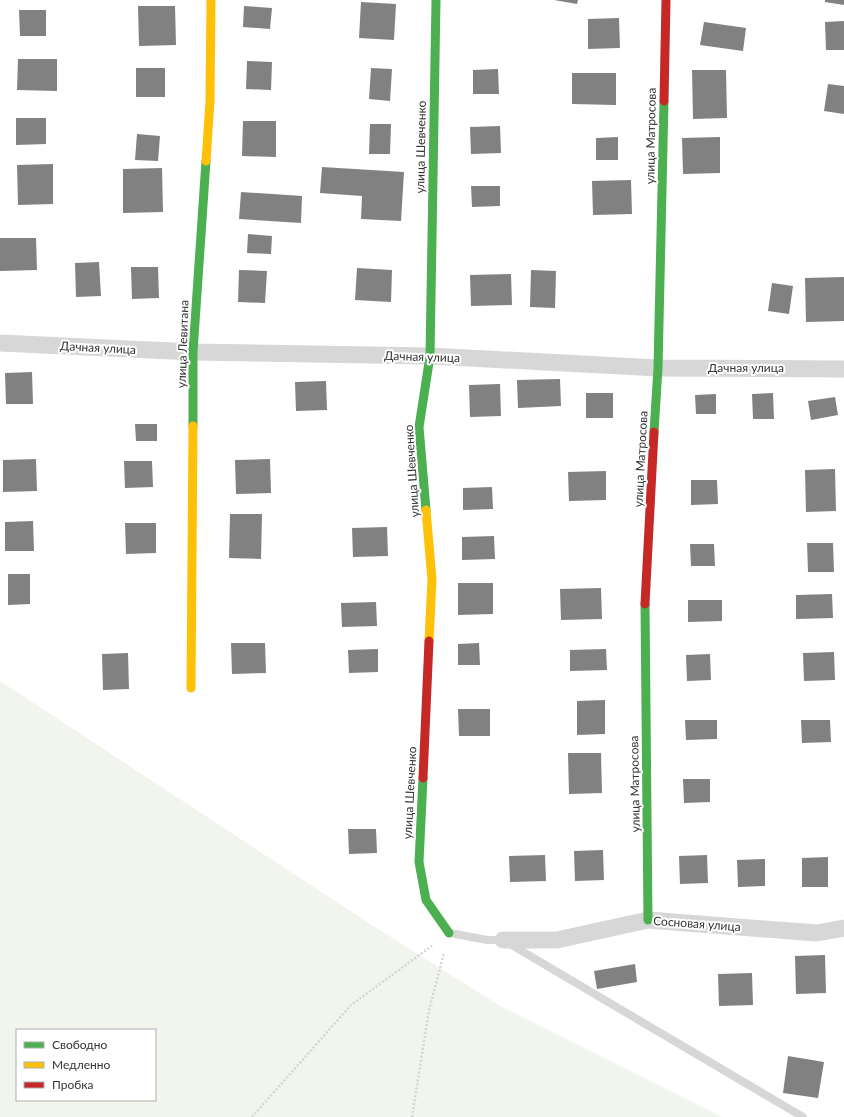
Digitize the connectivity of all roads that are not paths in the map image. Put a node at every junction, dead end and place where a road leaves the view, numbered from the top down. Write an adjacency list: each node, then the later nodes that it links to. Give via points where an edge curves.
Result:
1 (211, 0): 5 (street, улица Левитана, via 210,101)
2 (436, 0): 6 (street, улица Шевченко)
3 (666, 0): 7 (street, улица Матросова)
4 (0, 343): 5 (street, Дачная улица)
5 (193, 352): 6 (street, Дачная улица); 9 (street, улица Левитана)
6 (430, 356): 7 (street, Дачная улица); 12 (street, улица Шевченко, via 419,427 432,580 419,862 426,900)
7 (658, 368): 8 (street, Дачная улица); 10 (street, улица Матросова, via 645,594)
8 (844, 368)
9 (191, 688)
10 (648, 920): 11 (street, Сосновая улица, via 817,933); 13 (street, Сосновая улица, via 556,940)
11 (844, 928)
12 (449, 933): 13 (lane, via 487,940)
13 (503, 940): 14 (lane)
14 (803, 1117)

